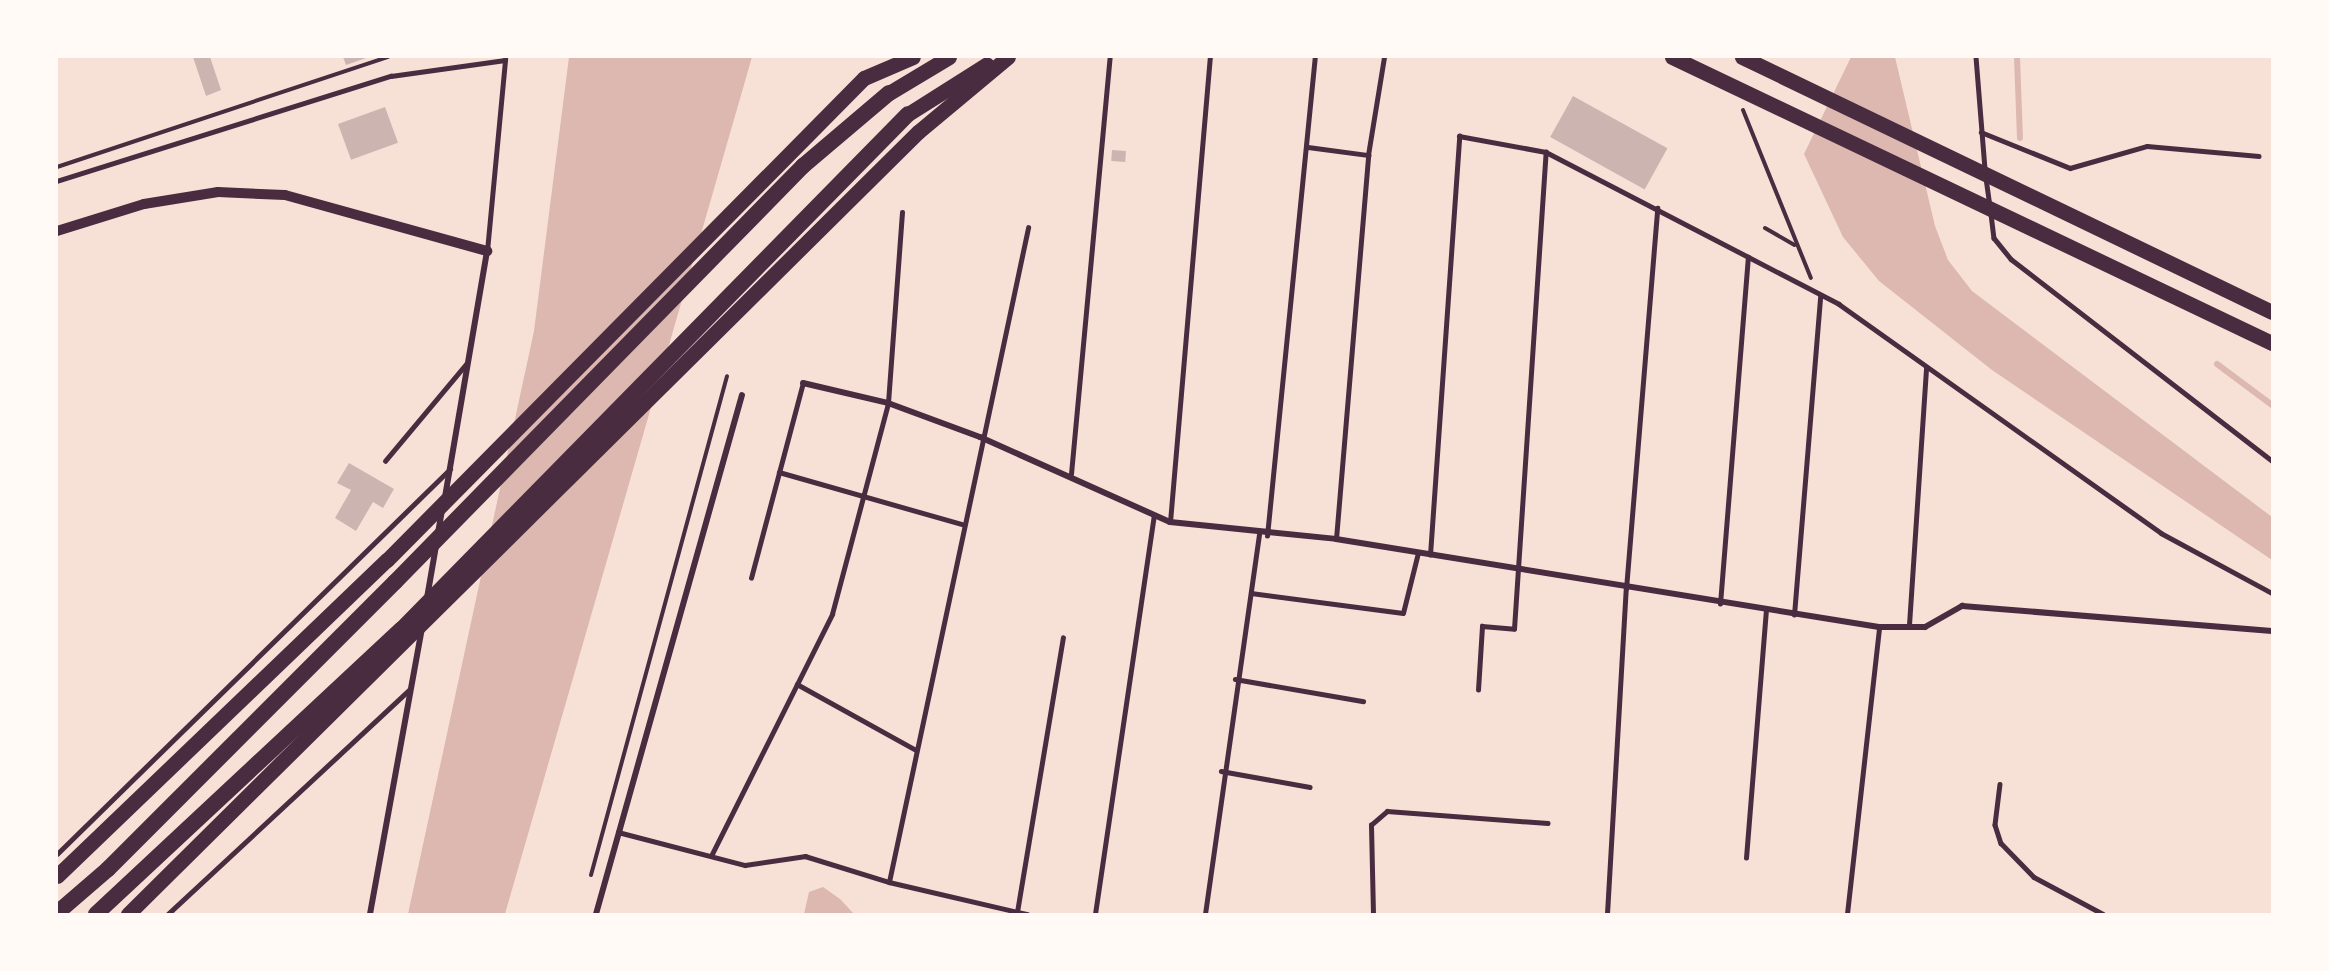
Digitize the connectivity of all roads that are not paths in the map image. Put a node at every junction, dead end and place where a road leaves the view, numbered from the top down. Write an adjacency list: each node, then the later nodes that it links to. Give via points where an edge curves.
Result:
1 (913, 57): 76 (main road, via 864,78 387,560)
2 (949, 57): 13 (main road)
3 (999, 57): 14 (main road)
4 (1008, 57): 81 (main road, via 918,132)
5 (1110, 57): 40 (lane)
6 (1210, 57): 43 (lane)
7 (1316, 57): 16 (lane)
8 (1384, 57): 18 (lane)
9 (1672, 57): 29 (main road)
10 (1742, 57): 28 (main road)
11 (1976, 57): 15 (lane)
12 (506, 58): 20 (lane, via 391,76); 25 (lane)
13 (889, 93): 79 (highway, via 802,166 395,582 108,869)
14 (908, 114): 80 (highway, via 803,216 401,630)
15 (1980, 132): 19 (lane, via 2070,168 2147,146); 37 (lane, via 1994,238 2011,259)
16 (1308, 147): 18 (lane); 46 (lane)
17 (1546, 152): 21 (lane); 49 (lane, via 1459,136); 50 (lane)
18 (1368, 155): 47 (lane)
19 (2259, 156)
20 (57, 181)
21 (1657, 208): 26 (lane); 52 (lane)
22 (902, 213): 34 (lane)
23 (1028, 228): 35 (lane)
24 (57, 231): 25 (street, via 154,202 218,192 285,195)
25 (488, 251): 30 (street)
26 (1748, 257): 27 (lane); 55 (lane)
27 (1820, 296): 31 (lane); 57 (lane)
28 (2272, 312)
29 (2272, 343)
30 (468, 362): 36 (lane); 38 (street)
31 (1926, 369): 54 (lane, via 2161,533); 58 (lane)
32 (803, 383): 34 (street); 39 (lane)
33 (742, 395): 72 (street)
34 (888, 403): 35 (street); 41 (lane)
35 (980, 437): 40 (street); 44 (lane)
36 (385, 461)
37 (2272, 461)
38 (450, 469): 64 (street); 73 (lane)
39 (780, 472): 41 (lane); 51 (lane)
40 (1071, 474): 42 (street)
41 (863, 496): 44 (lane); 63 (lane, via 832,614)
42 (1154, 516): 43 (street); 86 (lane)
43 (1170, 522): 45 (street)
44 (962, 524): 67 (lane)
45 (1259, 534): 46 (street); 53 (lane)
46 (1267, 536): 47 (street)
47 (1336, 539): 48 (street)
48 (1418, 553): 49 (street); 53 (lane, via 1402,613)
49 (1430, 555): 50 (street)
50 (1516, 569): 52 (street); 65 (lane, via 1514,630 1482,627)
51 (752, 578)
52 (1626, 589): 55 (street); 89 (lane)
53 (1251, 593): 62 (lane)
54 (2272, 593)
55 (1720, 604): 56 (street)
56 (1766, 611): 57 (street); 75 (lane)
57 (1794, 615): 59 (street)
58 (1909, 626): 59 (street); 60 (street, via 1937,623 1962,606)
59 (1879, 627): 90 (lane)
60 (2272, 631)
61 (1063, 638): 78 (lane)
62 (1235, 680): 66 (lane); 68 (lane)
63 (797, 684): 67 (lane); 74 (lane)
64 (411, 688): 82 (lane); 83 (street)
65 (1478, 690)
66 (1363, 701)
67 (916, 750): 77 (lane)
68 (1221, 771): 70 (lane); 87 (lane)
69 (2000, 784): 91 (lane, via 1995,825 2001,843 2034,877)
70 (1310, 787)
71 (1548, 823): 88 (lane, via 1387,812 1371,825)
72 (618, 832): 74 (lane); 84 (street)
73 (57, 854)
74 (712, 854): 77 (lane, via 745,865 805,856)
75 (1746, 858)
76 (57, 876)
77 (889, 882): 78 (lane)
78 (1017, 912): 85 (lane)
79 (57, 913)
80 (96, 914)
81 (128, 914)
82 (168, 914)
83 (369, 914)
84 (596, 914)
85 (1028, 914)
86 (1095, 914)
87 (1204, 914)
88 (1373, 914)
89 (1607, 914)
90 (1847, 914)
91 (2103, 914)

